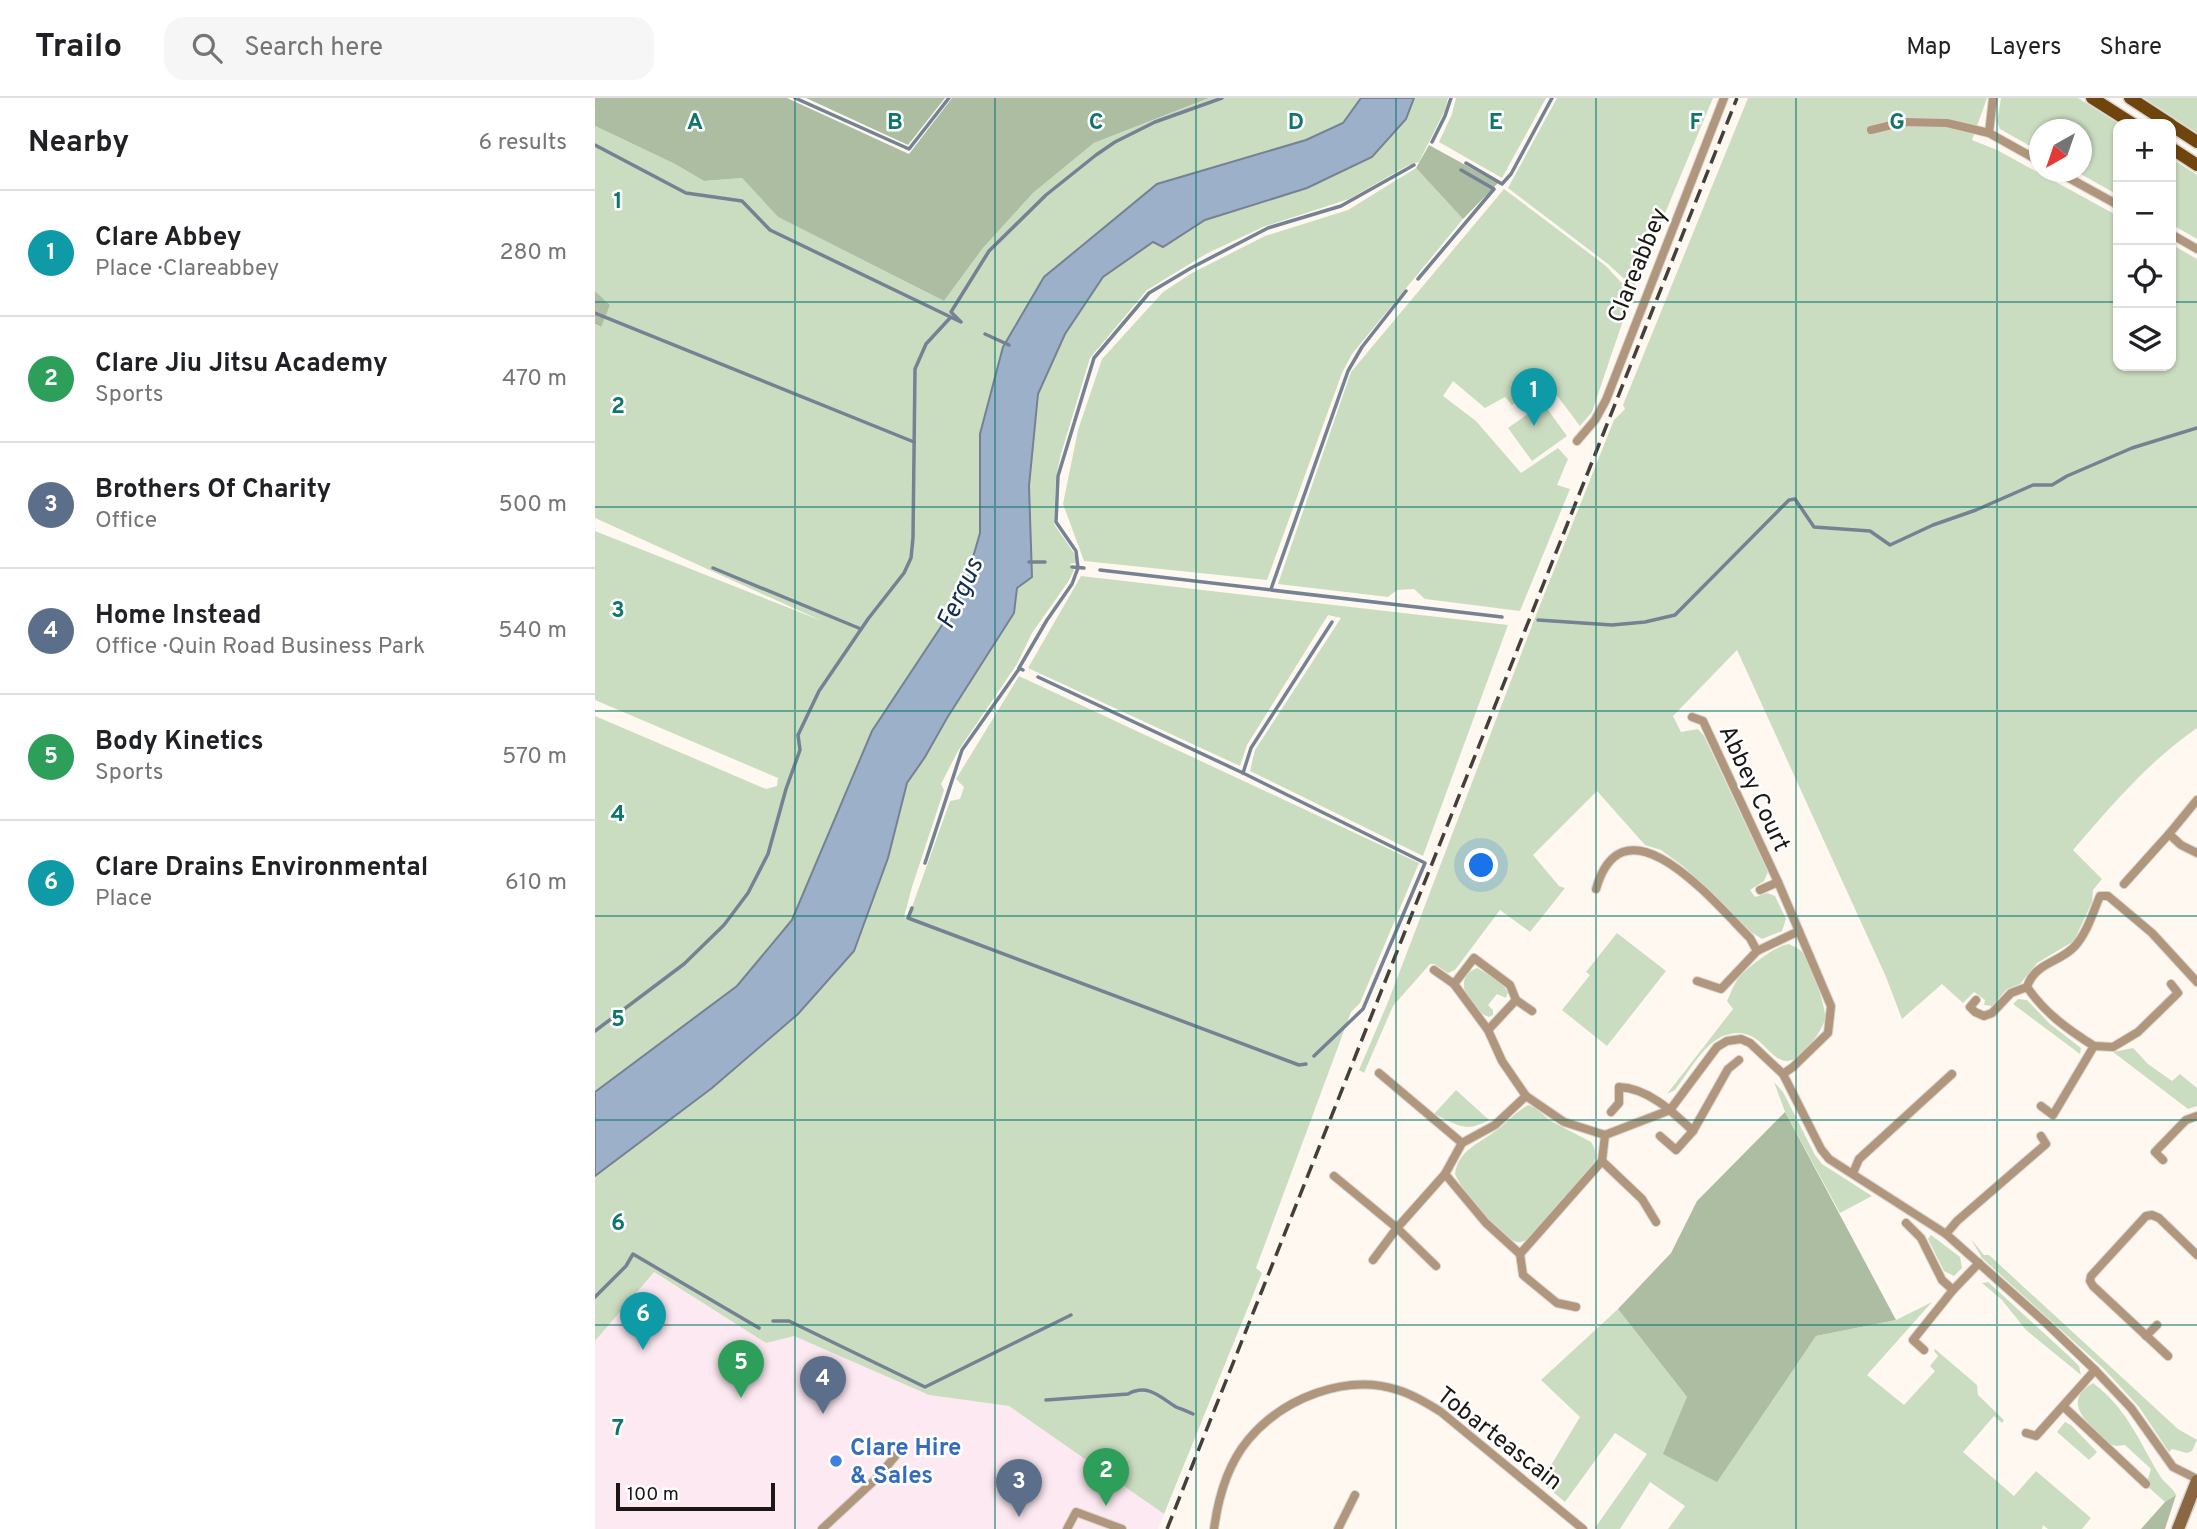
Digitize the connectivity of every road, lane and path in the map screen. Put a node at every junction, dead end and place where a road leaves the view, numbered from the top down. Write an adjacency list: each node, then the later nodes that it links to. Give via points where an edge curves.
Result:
1 (1724, 98): 18 (street, Clareabbey, via 1606,400)
2 (1993, 98): 9 (street)
3 (2092, 98): 5 (main road)
4 (2130, 98): 6 (main road)
5 (2125, 119)
6 (2161, 119)
7 (2176, 129): 10 (main road)
8 (1871, 130): 9 (street, via 1904,122 1947,123)
9 (1989, 133): 12 (street)
10 (2197, 142)
11 (2176, 151): 13 (main road)
12 (2029, 155)
13 (2197, 165)
14 (2076, 182): 15 (street)
15 (2113, 202)
16 (2176, 237): 17 (street)
17 (2197, 249)
18 (1577, 441)
19 (1692, 717): 23 (street, Abbey Court, via 1703,721)
20 (2197, 800): 21 (street)
21 (2169, 834): 22 (street); 24 (street)
22 (2197, 853)
23 (1778, 882): 26 (street, Abbey Court); 27 (street, Abbey Court)
24 (2124, 884)
25 (1596, 889): 28 (street, via 1611,859 1625,849 1644,850 1682,873 1742,930)
26 (1760, 890)
27 (1799, 931): 28 (street); 42 (street, Abbey Court, via 1831,1006 1831,1020 1828,1033)
28 (1757, 951): 30 (street, via 1720,989)
29 (1434, 970): 32 (street)
30 (1697, 981)
31 (2197, 982): 34 (street, via 2152,933 2108,895 2100,896 2075,946 2039,968)
32 (1454, 984): 35 (street, via 1474,958 1510,985); 38 (street)
33 (2171, 984): 39 (street, via 2178,993 2139,1032 2113,1046)
34 (2027, 986): 36 (street, via 1984,1016 1971,1006); 39 (street, via 2040,1006)
35 (1516, 1000): 37 (street); 38 (street)
36 (1976, 1000)
37 (1532, 1011)
38 (1488, 1030): 44 (street)
39 (2094, 1046): 45 (street, via 2053,1115)
40 (1739, 1060): 49 (street, via 1728,1069)
41 (1379, 1073): 53 (street)
42 (1783, 1074): 46 (street, via 1750,1043 1727,1041 1717,1047); 56 (street, via 1821,1149)
43 (1952, 1074): 56 (street, via 1859,1159)
44 (1526, 1096): 50 (street, via 1564,1122); 53 (street, via 1495,1125)
45 (2041, 1106)
46 (1670, 1110): 47 (street, via 1634,1087 1619,1087 1619,1103); 49 (street); 50 (street)
47 (1611, 1112)
48 (2197, 1116): 54 (street, via 2186,1119 2155,1152)
49 (1693, 1131): 51 (street, via 1676,1150)
50 (1605, 1135): 55 (street)
51 (1660, 1136)
52 (2041, 1136): 62 (street, via 2046,1144)
53 (1462, 1143): 57 (street)
54 (2163, 1160)
55 (1602, 1161): 59 (street, via 1641,1199); 63 (street)
56 (1853, 1173): 62 (street)
57 (1445, 1174): 61 (street); 63 (street, via 1486,1223)
58 (1334, 1176): 61 (street)
59 (1656, 1222)
60 (1906, 1223): 68 (street)
61 (1397, 1228): 65 (street); 67 (street)
62 (1947, 1234): 66 (street)
63 (1520, 1254): 69 (street, via 1523,1275 1557,1303)
64 (2197, 1255): 71 (street, via 2152,1215 2094,1271 2093,1286)
65 (1373, 1260)
66 (1979, 1263): 68 (street); 74 (street)
67 (1436, 1266)
68 (1954, 1290): 72 (street, via 1913,1340)
69 (1576, 1307)
70 (2157, 1325): 71 (street)
71 (2146, 1336): 73 (street)
72 (1924, 1350)
73 (2168, 1356)
74 (2095, 1370): 75 (street); 78 (street, via 2131,1408 2173,1467)
75 (2064, 1407): 76 (street, via 2036,1436); 79 (street)
76 (2026, 1433)
77 (897, 1454): 81 (street)
78 (2197, 1480): 87 (main road)
79 (2146, 1484)
80 (1355, 1495): 85 (street)
81 (822, 1529)
82 (1067, 1529): 83 (street, via 1076,1512)
83 (1122, 1529)
84 (1214, 1529): 86 (street, Tobarteascain, via 1229,1474 1249,1439 1291,1405 1353,1385 1396,1389 1441,1412)
85 (1338, 1529)
86 (1583, 1529)
87 (2178, 1529)

